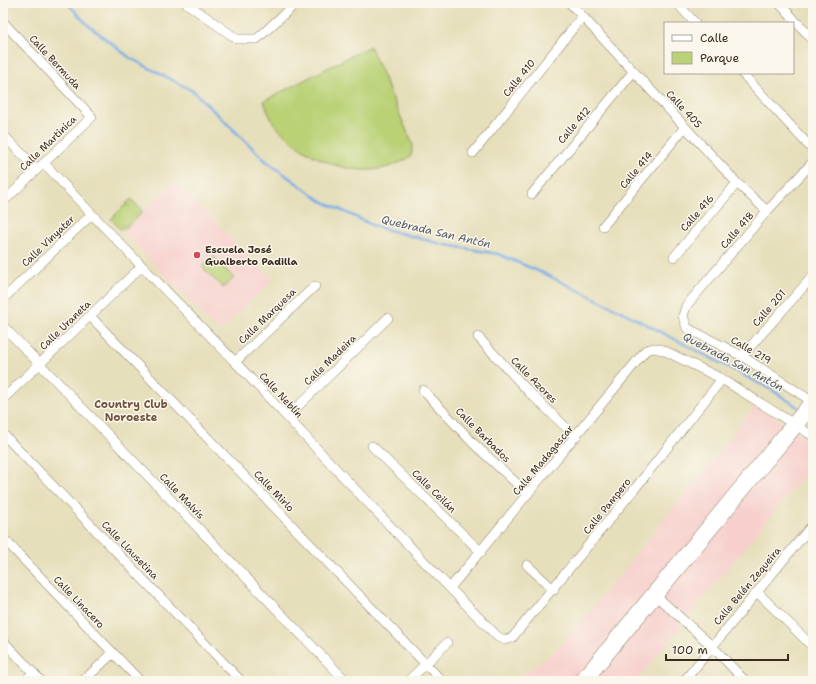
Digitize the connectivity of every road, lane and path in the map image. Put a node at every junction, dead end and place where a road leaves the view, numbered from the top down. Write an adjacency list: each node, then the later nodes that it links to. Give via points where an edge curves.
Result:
1 (186, 3): 2 (street, via 237,40 258,39)
2 (296, 3)
3 (570, 3): 6 (street, Calle 405)
4 (677, 3): 8 (street)
5 (779, 3): 9 (street)
6 (582, 17): 10 (street, Calle 405); 16 (street, Calle 410)
7 (3, 22): 12 (street, Calle Bermuda)
8 (694, 22)
9 (813, 40)
10 (634, 71): 13 (street, Calle 405); 20 (street, Calle 412)
11 (743, 74): 15 (street)
12 (92, 117): 18 (street, Calle Martinica)
13 (685, 128): 19 (street, Calle 405); 24 (street, Calle 414)
14 (3, 135): 18 (street, Calle Neblín)
15 (813, 150)
16 (472, 153)
17 (813, 162): 22 (street, Calle 418)
18 (41, 166): 21 (street, Calle Martinica); 23 (street, Calle Neblín)
19 (737, 183): 22 (street, Calle 405); 25 (street, Calle 416)
20 (532, 194)
21 (3, 202)
22 (767, 211): 31 (street, Calle 418, via 686,306)
23 (91, 215): 26 (street, Calle Neblín); 29 (street, Calle Vinyater)
24 (603, 226)
25 (674, 257)
26 (142, 266): 30 (street, Calle Uraneta); 36 (street, Calle Neblín)
27 (813, 276): 35 (street, Calle 201)
28 (315, 286): 36 (street, Calle Marquesa)
29 (3, 299)
30 (90, 316): 37 (street, Calle Uraneta); 64 (street, Calle Mirlo)
31 (683, 316): 35 (street, Calle 219, via 687,328)
32 (388, 318): 43 (street, Calle Madeira)
33 (3, 326): 37 (street, Calle Malvis)
34 (478, 338): 47 (street, Calle Azores)
35 (742, 356): 41 (street, Calle 219)
36 (235, 362): 43 (street, Calle Neblín)
37 (40, 364): 40 (street, Calle Uraneta); 71 (street, Calle Malvis)
38 (722, 378): 44 (street); 47 (street, Calle Madagascar, via 663,350 646,350); 55 (street, Calle Pampero)
39 (423, 390): 49 (street, Calle Barbados, via 474,444)
40 (3, 399)
41 (812, 399): 44 (street)
42 (813, 409): 44 (street)
43 (287, 417): 54 (street, Calle Neblín)
44 (795, 424): 46 (street); 57 (street)
45 (3, 434): 70 (street, Calle Llausetina)
46 (813, 436)
47 (576, 437): 49 (street, Calle Madagascar)
48 (372, 446): 52 (street, Calle Ceilán)
49 (528, 494): 52 (street, Calle Madagascar)
50 (813, 524): 56 (street, Calle Belén Zequeira)
51 (3, 538): 63 (street, Calle Linacero)
52 (481, 552): 54 (street, Calle Madagascar)
53 (527, 565): 55 (street)
54 (450, 588): 58 (street, Calle Neblín, via 498,637)
55 (554, 590): 58 (street, Calle Pampero, via 512,638)
56 (757, 592): 61 (street); 62 (street, Calle Belén Zequeira)
57 (655, 594): 62 (street); 74 (street); 75 (street)
58 (505, 640)
59 (3, 641): 65 (street)
60 (447, 643): 64 (street)
61 (812, 643)
62 (712, 646): 76 (street, Calle Belén Zequeira); 77 (street)
63 (112, 653): 68 (street); 69 (street, Calle Linacero)
64 (426, 664): 72 (street); 73 (street, Calle Mirlo)
65 (34, 673): 66 (street); 67 (street)
66 (25, 681)
67 (41, 681)
68 (83, 681)
69 (140, 681)
70 (241, 681)
71 (346, 681)
72 (408, 681)
73 (442, 681)
74 (578, 681)
75 (588, 681)
76 (684, 681)
77 (745, 681)

